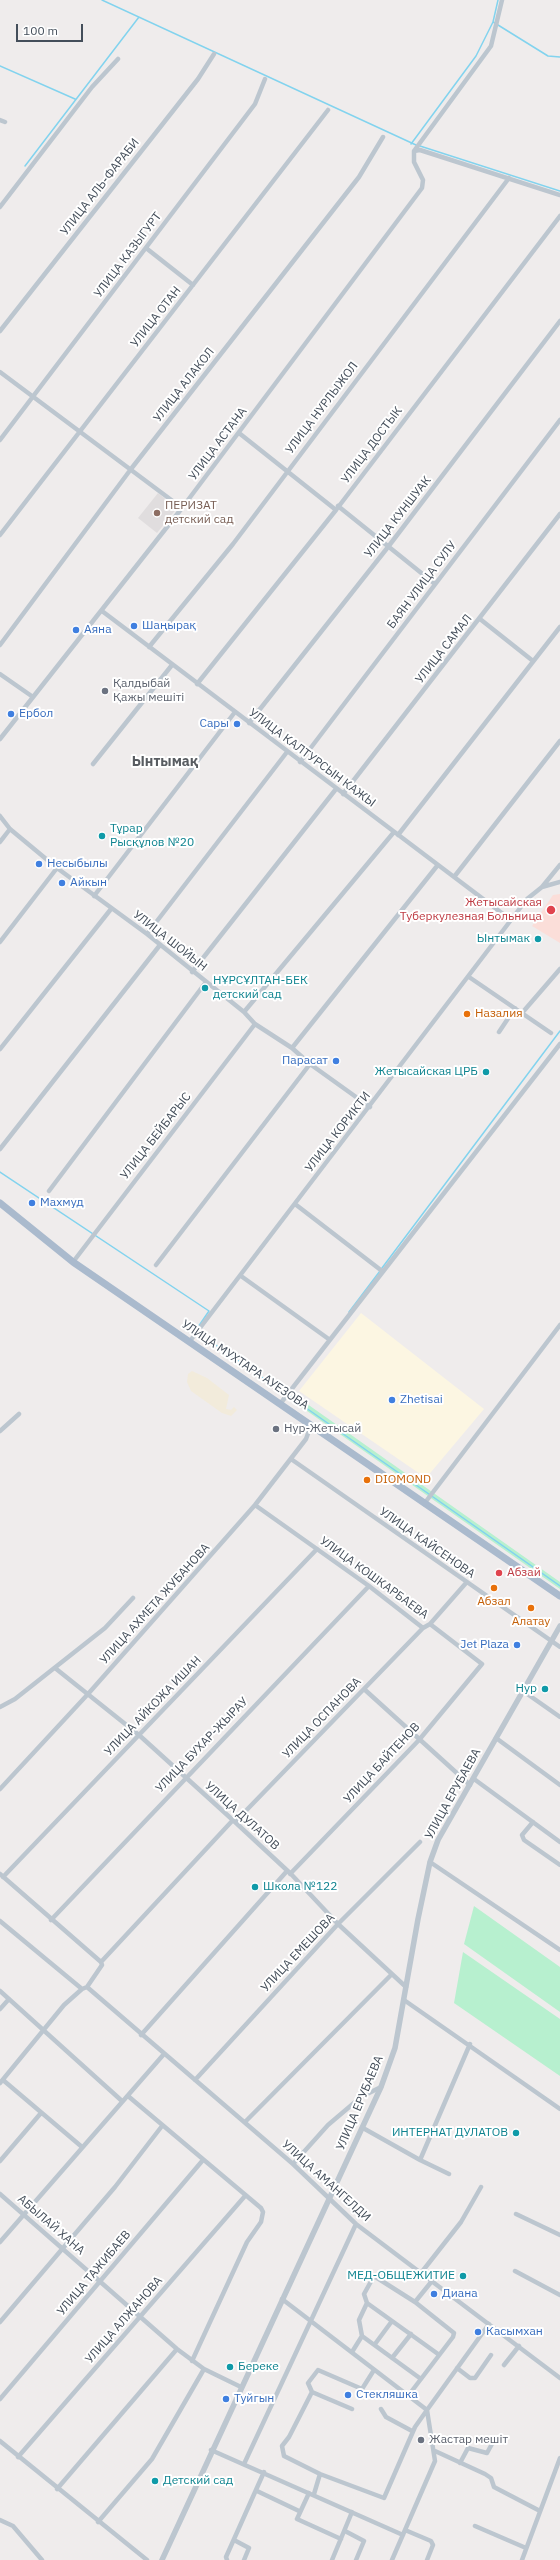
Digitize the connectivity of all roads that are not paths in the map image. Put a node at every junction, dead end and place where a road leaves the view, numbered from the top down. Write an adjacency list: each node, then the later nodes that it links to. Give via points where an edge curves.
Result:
1 (502, 0): 7 (street, via 490,46)
2 (214, 54): 15 (street, УЛИЦА АЛЬ-ФАРАБИ, via 198,79)
3 (118, 59): 10 (street, via 92,87)
4 (265, 79): 12 (street, УЛИЦА КАЗЫГУРТ, via 255,104)
5 (328, 110): 13 (street, УЛИЦА ОТАН)
6 (383, 137): 22 (street, УЛИЦА АЛАКОЛ, via 359,177)
7 (414, 151): 8 (street, via 420,150); 20 (street, УЛИЦА АСТАНА, via 414,162 423,180 422,188)
8 (509, 178): 9 (street); 23 (street, УЛИЦА НУРЛЫЖОЛ)
9 (560, 195)
10 (0, 207)
11 (560, 216): 25 (street, УЛИЦА ДОСТЫК)
12 (146, 248): 13 (street); 17 (street, УЛИЦА КАЗЫГУРТ)
13 (193, 285): 19 (street, УЛИЦА ОТАН)
14 (560, 321): 28 (street, УЛИЦА КУНШУАК)
15 (0, 331)
16 (0, 372): 17 (street)
17 (33, 396): 19 (street); 21 (street, УЛИЦА КАЗЫГУРТ)
18 (560, 422): 29 (street, БАЯН УЛИЦА СУЛУ)
19 (80, 432): 22 (street); 27 (street, УЛИЦА ОТАН)
20 (239, 433): 23 (street); 24 (street, УЛИЦА АСТАНА)
21 (0, 440)
22 (132, 469): 24 (street); 33 (street, УЛИЦА АЛАКОЛ)
23 (288, 470): 25 (street); 34 (street, УЛИЦА НУРЛЫЖОЛ, via 233,544)
24 (182, 508): 30 (street, УЛИЦА АСТАНА)
25 (337, 508): 28 (street); 38 (street, УЛИЦА ДОСТЫК)
26 (560, 514): 31 (street, УЛИЦА САМАЛ)
27 (0, 535)
28 (388, 547): 29 (street); 41 (street, УЛИЦА КУНШУАК)
29 (435, 584): 45 (street, БАЯН УЛИЦА СУЛУ)
30 (102, 611): 34 (street, УЛИЦА КАЛТУРСЫН КАЖЫ); 39 (street, УЛИЦА АСТАНА)
31 (480, 619): 35 (street); 48 (street, УЛИЦА САМАЛ)
32 (560, 627): 35 (street)
33 (0, 645)
34 (149, 647): 36 (street, УЛИЦА КАЛТУРСЫН КАЖЫ)
35 (533, 661): 51 (street)
36 (172, 665): 38 (street, УЛИЦА КАЛТУРСЫН КАЖЫ); 46 (street)
37 (0, 674): 39 (street)
38 (197, 684): 40 (street, УЛИЦА КАЛТУРСЫН КАЖЫ)
39 (33, 697): 42 (street, УЛИЦА АСТАНА)
40 (235, 712): 41 (street, УЛИЦА КАЛТУРСЫН КАЖЫ); 59 (street)
41 (249, 723): 44 (street, УЛИЦА КАЛТУРСЫН КАЖЫ)
42 (0, 739)
43 (560, 741): 56 (street)
44 (287, 752): 45 (street, УЛИЦА КАЛТУРСЫН КАЖЫ); 62 (street)
45 (300, 762): 47 (street, УЛИЦА КАЛТУРСЫН КАЖЫ)
46 (93, 764)
47 (336, 789): 48 (street, УЛИЦА КАЛТУРСЫН КАЖЫ); 66 (street)
48 (343, 794): 51 (street, УЛИЦА КАЛТУРСЫН КАЖЫ)
49 (0, 816): 50 (street, УЛИЦА ШОЙЫН)
50 (10, 829): 52 (street); 55 (street, УЛИЦА ШОЙЫН)
51 (396, 834): 54 (street, УЛИЦА КАЛТУРСЫН КАЖЫ); 70 (street)
52 (0, 842)
53 (560, 865): 58 (street, УЛИЦА КОРИКТИ)
54 (437, 866): 56 (street, УЛИЦА КАЛТУРСЫН КАЖЫ); 76 (street)
55 (57, 868): 59 (street, УЛИЦА ШОЙЫН); 63 (street)
56 (454, 877): 61 (street, УЛИЦА КАЛТУРСЫН КАЖЫ)
57 (560, 882): 58 (street)
58 (542, 887): 61 (street, УЛИЦА КОРИКТИ, via 527,899)
59 (94, 896): 60 (street, УЛИЦА ШОЙЫН)
60 (111, 909): 62 (street, УЛИЦА ШОЙЫН); 77 (street)
61 (511, 920): 67 (street, УЛИЦА КОРИКТИ)
62 (147, 934): 64 (street, УЛИЦА ШОЙЫН)
63 (0, 942)
64 (160, 945): 66 (street, УЛИЦА ШОЙЫН); 80 (street)
65 (560, 969): 71 (street)
66 (192, 972): 68 (street, УЛИЦА ШОЙЫН)
67 (469, 977): 69 (street); 79 (street, УЛИЦА КОРИКТИ)
68 (206, 982): 70 (street, УЛИЦА ШОЙЫН); 81 (street)
69 (516, 1008): 71 (street); 73 (street)
70 (244, 1012): 72 (street, УЛИЦА ШОЙЫН)
71 (522, 1013): 74 (street)
72 (256, 1024): 76 (street, УЛИЦА ШОЙЫН); 84 (street, УЛИЦА БЕЙБАРЫС)
73 (499, 1032)
74 (551, 1033)
75 (560, 1044): 86 (street)
76 (292, 1048): 78 (street, УЛИЦА ШОЙЫН)
77 (0, 1049)
78 (310, 1064): 79 (street, УЛИЦА ШОЙЫН); 85 (street)
79 (370, 1107): 83 (street, УЛИЦА КОРИКТИ)
80 (0, 1149)
81 (49, 1191)
82 (0, 1203): 84 (main road, УЛИЦА МУХТАРА АУЕЗОВА)
83 (295, 1204): 86 (street); 87 (street, УЛИЦА КОРИКТИ)
84 (73, 1262): 90 (main road, УЛИЦА МУХТАРА АУЕЗОВА)
85 (156, 1265)
86 (382, 1271): 89 (street)
87 (241, 1276): 89 (street); 90 (street, УЛИЦА КОРИКТИ)
88 (560, 1325): 96 (street)
89 (329, 1339): 91 (street)
90 (190, 1341): 91 (main road, УЛИЦА МУХТАРА АУЕЗОВА)
91 (280, 1404): 93 (main road, УЛИЦА МУХТАРА АУЕЗОВА)
92 (20, 1414): 94 (street)
93 (308, 1421): 95 (street, УЛИЦА АХМЕТА ЖУБАНОВА, via 310,1428 306,1439); 96 (main road, УЛИЦА МУХТАРА АУЕЗОВА)
94 (0, 1431)
95 (292, 1460): 97 (street, УЛИЦА АХМЕТА ЖУБАНОВА); 99 (street, УЛИЦА КАЙСЕНОВА)
96 (424, 1504): 101 (main road, УЛИЦА МУХТАРА АУЕЗОВА)
97 (256, 1505): 98 (street, УЛИЦА КОШКАРБАЕВА); 112 (street, УЛИЦА АХМЕТА ЖУБАНОВА)
98 (317, 1548): 100 (street, УЛИЦА КОШКАРБАЕВА); 115 (street, УЛИЦА АЙКОЖА ИШАН)
99 (466, 1583): 103 (street); 106 (street, УЛИЦА КАЙСЕНОВА)
100 (368, 1586): 105 (street, УЛИЦА КОШКАРБАЕВА); 118 (street, УЛИЦА БУХАР-ЖЫРАУ)
101 (559, 1596)
102 (134, 1598): 109 (street, via 105,1628)
103 (430, 1624): 105 (street, УЛИЦА КОШКАРБАЕВА); 108 (street, УЛИЦА КОШКАРБАЕВА)
104 (560, 1626): 106 (street, УЛИЦА ЕРУБАЕВА)
105 (423, 1628): 110 (street, УЛИЦА ОСПАНОВА)
106 (552, 1641): 107 (street, УЛИЦА КАЙСЕНОВА); 111 (street, УЛИЦА ЕРУБАЕВА)
107 (560, 1647)
108 (479, 1662): 117 (street, УЛИЦА БАЙТЕНОВ, via 482,1667)
109 (55, 1668): 112 (street, УЛИЦА ДУЛАТОВ); 113 (street, via 15,1699)
110 (364, 1690): 117 (street); 122 (street, УЛИЦА ОСПАНОВА)
111 (523, 1691): 114 (street); 116 (street, УЛИЦА ЕРУБАЕВА)
112 (88, 1694): 115 (street, УЛИЦА ДУЛАТОВ); 121 (street, УЛИЦА АХМЕТА ЖУБАНОВА)
113 (0, 1707)
114 (560, 1717)
115 (138, 1735): 118 (street, УЛИЦА ДУЛАТОВ); 129 (street, УЛИЦА АЙКОЖА ИШАН)
116 (496, 1738): 119 (street, УЛИЦА ЕРУБАЕВА); 120 (street)
117 (419, 1740): 119 (street); 128 (street, УЛИЦА БАЙТЕНОВ)
118 (184, 1777): 122 (street, УЛИЦА ДУЛАТОВ); 130 (street, УЛИЦА БУХАР-ЖЫРАУ)
119 (472, 1782): 123 (street); 126 (street, УЛИЦА ЕРУБАЕВА, via 438,1840)
120 (560, 1785)
121 (0, 1790)
122 (234, 1821): 128 (street, УЛИЦА ДУЛАТОВ); 134 (street, УЛИЦА ОСПАНОВА)
123 (533, 1822): 125 (street); 127 (street, via 522,1835 524,1840)
124 (420, 1842): 132 (street, УЛИЦА ЕМЕШОВА)
125 (560, 1842)
126 (430, 1862): 133 (street); 136 (street, УЛИЦА ЕРУБАЕВА)
127 (560, 1865)
128 (289, 1873): 132 (street, УЛИЦА ДУЛАТОВ); 143 (street, УЛИЦА БАЙТЕНОВ)
129 (2, 1876): 130 (street)
130 (51, 1920): 134 (street)
131 (0, 1921): 137 (street, УЛИЦА АМАНГЕЛДИ)
132 (338, 1924): 135 (street, УЛИЦА ДУЛАТОВ); 146 (street, УЛИЦА ЕМЕШОВА)
133 (560, 1950)
134 (101, 1962): 137 (street, via 101,1968)
135 (391, 1974): 136 (street, УЛИЦА ДУЛАТОВ); 153 (street)
136 (406, 1987): 140 (street, УЛИЦА ЕРУБАЕВА)
137 (84, 1988): 142 (street, via 64,2005); 143 (street, УЛИЦА АМАНГЕЛДИ)
138 (0, 1991): 139 (street)
139 (9, 1999): 141 (street); 142 (street)
140 (404, 2000): 144 (street); 148 (street, УЛИЦА ЕРУБАЕВА, via 395,2048)
141 (0, 2009)
142 (44, 2031): 147 (street); 150 (street)
143 (141, 2035): 145 (street, УЛИЦА АМАНГЕЛДИ)
144 (470, 2044): 151 (street); 158 (street)
145 (164, 2054): 146 (street, УЛИЦА АМАНГЕЛДИ); 149 (street)
146 (195, 2080): 153 (street, УЛИЦА АМАНГЕЛДИ)
147 (1, 2081): 152 (street)
148 (381, 2087): 155 (street, УЛИЦА ЕРУБАЕВА); 160 (street, via 361,2097 328,2125)
149 (128, 2096): 150 (street); 154 (street)
150 (122, 2101): 156 (street)
151 (560, 2109)
152 (41, 2113): 156 (street); 159 (street)
153 (245, 2122): 160 (street, УЛИЦА АМАНГЕЛДИ)
154 (162, 2126): 157 (street); 171 (street)
155 (363, 2128): 158 (street); 165 (street, УЛИЦА ЕРУБАЕВА)
156 (82, 2147): 166 (street)
157 (203, 2160): 164 (street); 174 (street, УЛИЦА ТАЖИБАЕВ)
158 (420, 2160): 161 (street)
159 (0, 2161)
160 (293, 2164): 165 (street, УЛИЦА АМАНГЕЛДИ)
161 (449, 2174)
162 (481, 2187): 173 (street, via 461,2222)
163 (0, 2194): 166 (street, АБЫЛАЙ ХАНА)
164 (245, 2196): 180 (street, УЛИЦА АЛЖАНОВА); 194 (street, via 261,2208 261,2222 247,2242)
165 (330, 2198): 168 (street, УЛИЦА АМАНГЕЛДИ, via 335,2206); 177 (street, УЛИЦА ЕРУБАЕВА)
166 (24, 2213): 170 (street); 171 (street, АБЫЛАЙ ХАНА)
167 (516, 2214): 169 (street)
168 (356, 2224): 173 (street, УЛИЦА АМАНГЕЛДИ); 183 (street)
169 (560, 2235)
170 (0, 2242)
171 (63, 2248): 174 (street, АБЫЛАЙ ХАНА); 182 (street)
172 (515, 2271): 176 (street)
173 (421, 2273): 175 (street, УЛИЦА АМАНГЕЛДИ)
174 (100, 2281): 180 (street, АБЫЛАЙ ХАНА); 204 (street, УЛИЦА ТАЖИБАЕВ)
175 (432, 2281): 178 (street); 184 (street, УЛИЦА АМАНГЕЛДИ)
176 (560, 2295)
177 (282, 2299): 183 (street); 201 (street, УЛИЦА ЕРУБАЕВА)
178 (415, 2302): 179 (street, via 376,2276 364,2294); 191 (street, via 454,2333)
179 (368, 2303): 181 (street); 186 (street, via 359,2320)
180 (140, 2317): 189 (street, АБЫЛАЙ ХАНА); 213 (street, УЛИЦА АЛЖАНОВА)
181 (392, 2321): 185 (street); 187 (street)
182 (0, 2322)
183 (311, 2322): 190 (street); 216 (street)
184 (489, 2324): 188 (street, УЛИЦА АМАНГЕЛДИ); 196 (street)
185 (411, 2334): 191 (street); 193 (street)
186 (362, 2336): 187 (street); 190 (street)
187 (375, 2344): 193 (street)
188 (518, 2346): 195 (street); 199 (street, УЛИЦА АМАНГЕЛДИ)
189 (177, 2350): 194 (street, АБЫЛАЙ ХАНА); 219 (street)
190 (352, 2352): 198 (street)
191 (438, 2354): 200 (street)
192 (491, 2355): 196 (street, via 475,2378 470,2378)
193 (392, 2358): 200 (street)
194 (192, 2361): 197 (street, АБЫЛАЙ ХАНА)
195 (504, 2365)
196 (457, 2368): 207 (street)
197 (204, 2369): 201 (street, АБЫЛАЙ ХАНА); 226 (street, via 152,2459)
198 (374, 2370): 202 (street, via 362,2389 318,2370 307,2386); 203 (street)
199 (560, 2378)
200 (421, 2379): 203 (street)
201 (241, 2387): 211 (street, УЛИЦА ЕРУБАЕВА)
202 (312, 2392): 205 (street); 218 (street, via 281,2448 285,2457)
203 (408, 2396): 207 (street)
204 (0, 2399)
205 (352, 2409)
206 (381, 2409): 208 (street, via 386,2417)
207 (427, 2410): 208 (street); 212 (street)
208 (412, 2431): 218 (street, via 384,2498)
209 (0, 2441): 213 (street)
210 (493, 2442): 215 (street, via 487,2453 468,2448)
211 (211, 2450): 216 (street); 235 (street, УЛИЦА ЕРУБАЕВА)
212 (435, 2451): 215 (street); 229 (street, via 434,2461)
213 (18, 2457): 219 (street)
214 (560, 2458): 223 (street)
215 (460, 2463): 223 (street, via 491,2478 494,2487)
216 (244, 2464): 217 (street)
217 (264, 2472): 220 (street); 221 (street)
218 (320, 2474): 221 (street)
219 (57, 2489): 226 (street)
220 (257, 2491): 222 (street); 231 (street)
221 (311, 2493): 222 (street); 224 (street)
222 (299, 2511): 230 (street, via 296,2517 298,2520)
223 (540, 2511): 232 (street)
224 (352, 2512): 228 (street); 229 (street)
225 (0, 2520): 233 (street, via 12,2526)
226 (98, 2522): 234 (street)
227 (475, 2526): 232 (street)
228 (346, 2531): 230 (street); 239 (street, via 364,2541)
229 (404, 2532): 240 (street); 241 (street, via 431,2541 433,2545)
230 (341, 2539): 238 (street)
231 (234, 2540): 236 (street); 237 (street, via 249,2548)
232 (526, 2548): 242 (street)
233 (42, 2560)
234 (147, 2560)
235 (162, 2560)
236 (227, 2560)
237 (244, 2560)
238 (332, 2560)
239 (356, 2560)
240 (392, 2560)
241 (426, 2560)
242 (522, 2560)

